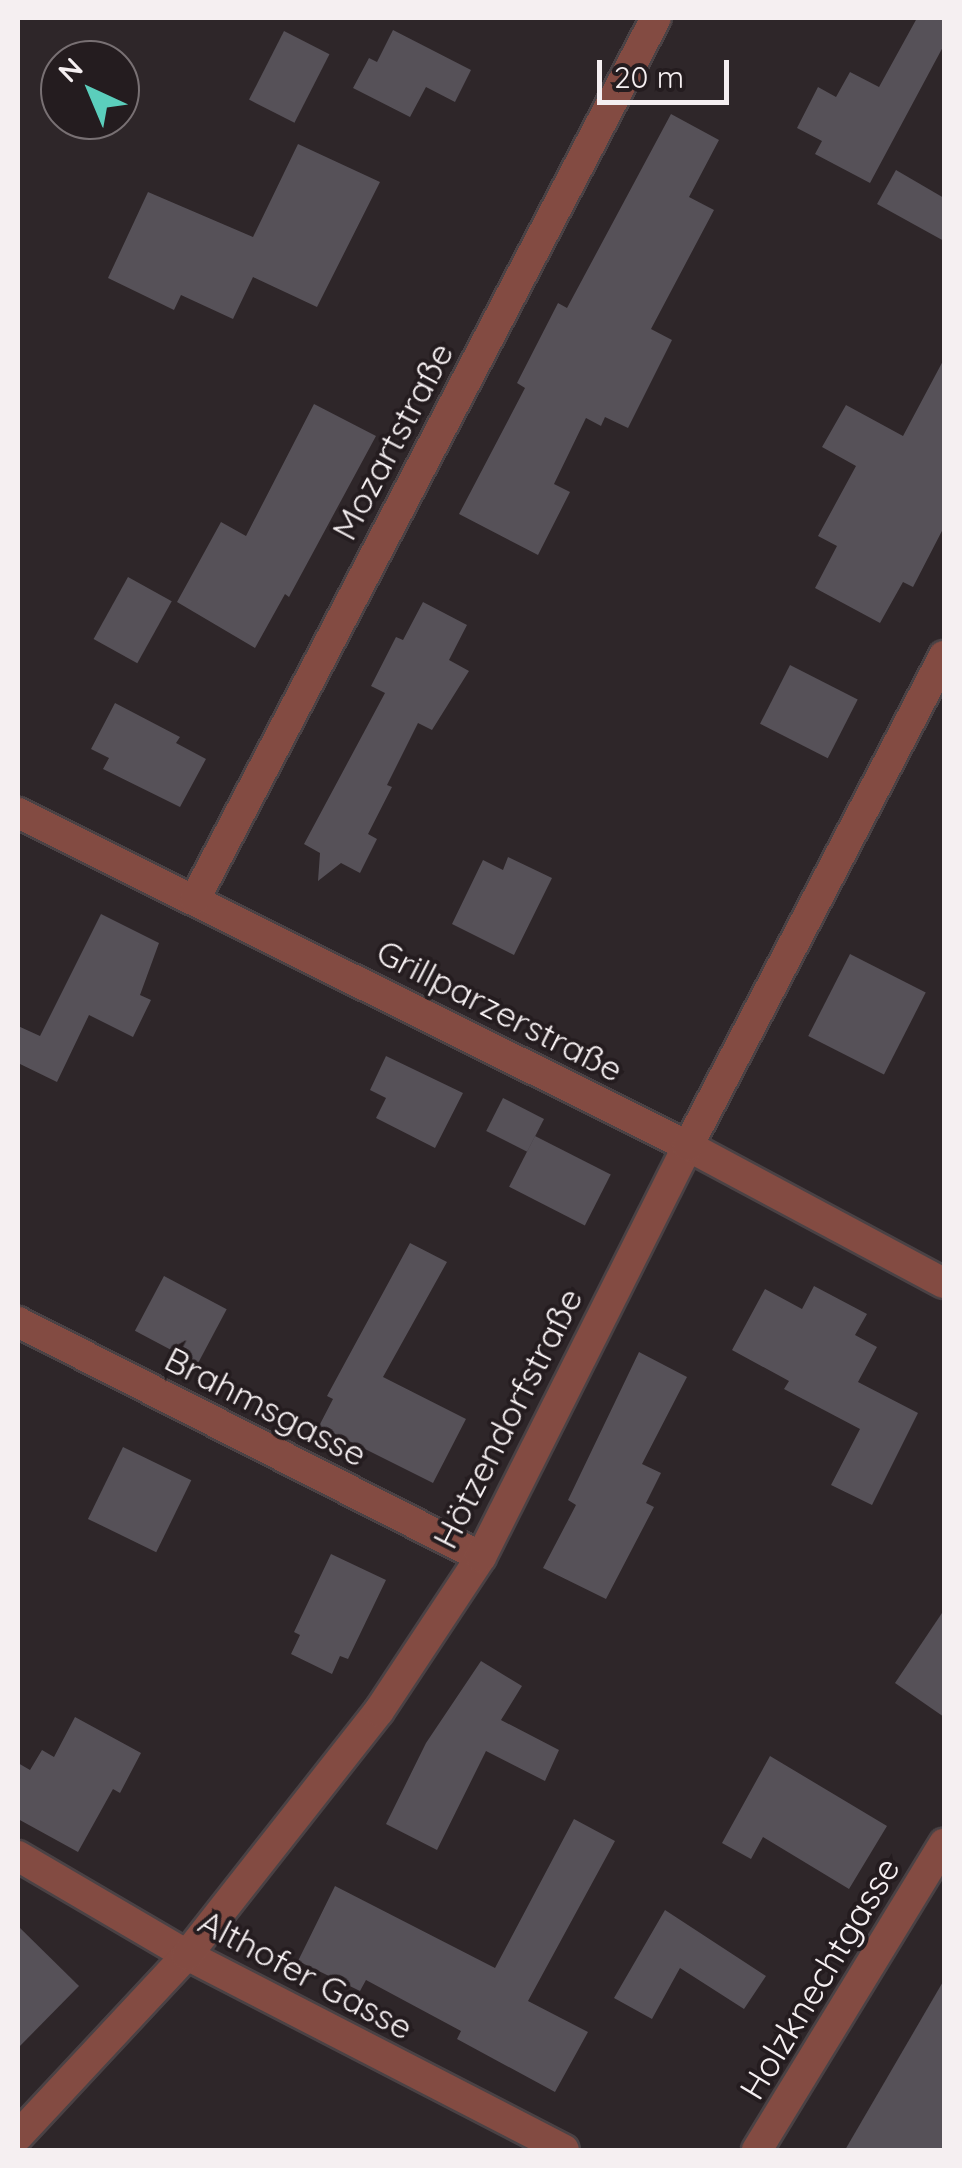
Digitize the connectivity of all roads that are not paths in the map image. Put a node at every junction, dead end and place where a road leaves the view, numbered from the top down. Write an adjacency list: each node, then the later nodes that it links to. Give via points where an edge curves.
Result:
1 (656, 18): 4 (street, Mozartstraße)
2 (944, 656): 5 (street, Hötzendorfstraße)
3 (18, 813): 4 (street, Grillparzerstraße)
4 (194, 899): 5 (street, Grillparzerstraße)
5 (688, 1146): 6 (street, Grillparzerstraße); 8 (street, Hötzendorfstraße)
6 (944, 1283)
7 (18, 1322): 8 (street, Brahmsgasse)
8 (481, 1557): 11 (street, Hötzendorfstraße, via 380,1711)
9 (944, 1844): 14 (street, Holzknechtgasse)
10 (18, 1856): 11 (street, Althofer Gasse)
11 (187, 1955): 12 (street, Hötzendorfstraße); 13 (street, Althofer Gasse)
12 (18, 2136)
13 (564, 2150)
14 (757, 2150)

